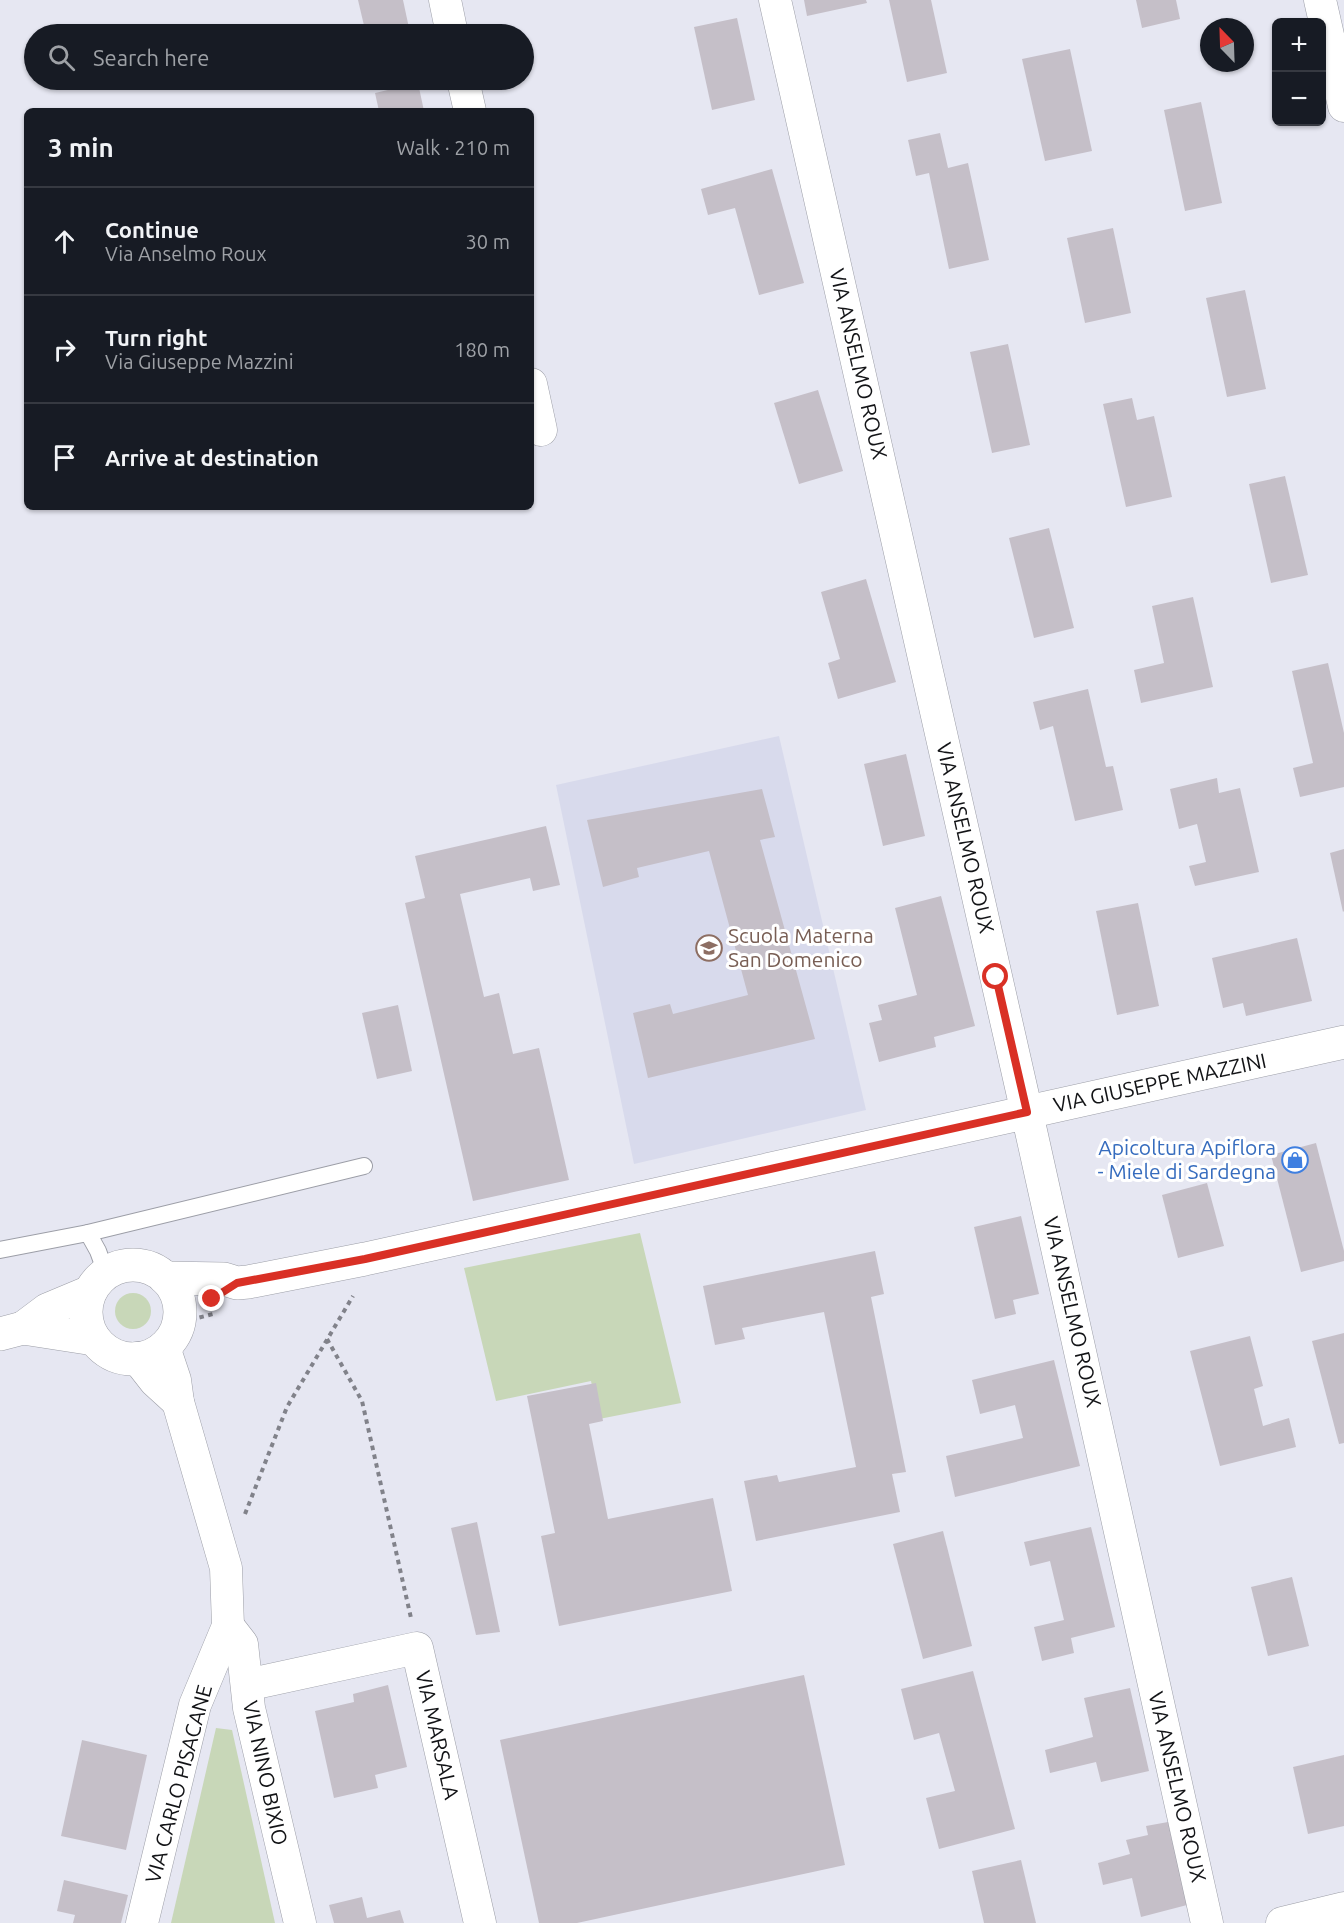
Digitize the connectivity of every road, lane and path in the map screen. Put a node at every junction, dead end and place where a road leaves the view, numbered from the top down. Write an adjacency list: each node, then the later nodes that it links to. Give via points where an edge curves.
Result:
1 (445, 0): 4 (street)
2 (776, 0): 11 (street, VIA ANSELMO ROUX)
3 (1320, 0): 6 (street)
4 (450, 24)
5 (465, 90): 7 (street)
6 (1344, 106)
7 (469, 108)
8 (534, 398): 9 (street)
9 (541, 430)
10 (1344, 1042): 11 (street, VIA GIUSEPPE MAZZINI)
11 (1027, 1112): 15 (street, VIA GIUSEPPE MAZZINI); 33 (street, VIA ANSELMO ROUX)
12 (364, 1166): 13 (lane)
13 (88, 1233): 14 (lane); 17 (lane, via 98,1251)
14 (0, 1250)
15 (365, 1259): 18 (street, VIA GIUSEPPE MAZZINI); 22 (path, via 363,1279)
16 (165, 1278): 17 (street, via 155,1270 137,1265 118,1267); 18 (street, VIA GIUSEPPE MAZZINI, via 224,1279); 19 (street, via 174,1289)
17 (98, 1282): 20 (street); 21 (street, via 86,1303 88,1328)
18 (237, 1283): 19 (street, VIA GIUSEPPE MAZZINI)
19 (179, 1317): 23 (street, via 172,1338)
20 (11, 1331): 21 (street)
21 (94, 1339): 23 (street, via 109,1353 122,1358)
22 (327, 1339): 24 (path, via 287,1407); 26 (path, via 362,1401)
23 (150, 1353): 25 (street, VIA CARLO PISACANE, via 155,1381 178,1402 226,1568)
24 (243, 1518)
25 (228, 1626): 27 (street, VIA NINO BIXIO, via 242,1644); 28 (street, VIA CARLO PISACANE)
26 (417, 1648): 27 (street, VIA MARSALA); 32 (street, VIA MARSALA)
27 (248, 1696): 28 (street); 31 (street, VIA NINO BIXIO)
28 (195, 1706): 30 (street, VIA CARLO PISACANE)
29 (1344, 1908): 34 (street)
30 (142, 1923)
31 (300, 1923)
32 (480, 1923)
33 (1207, 1923)
34 (1282, 1923)

